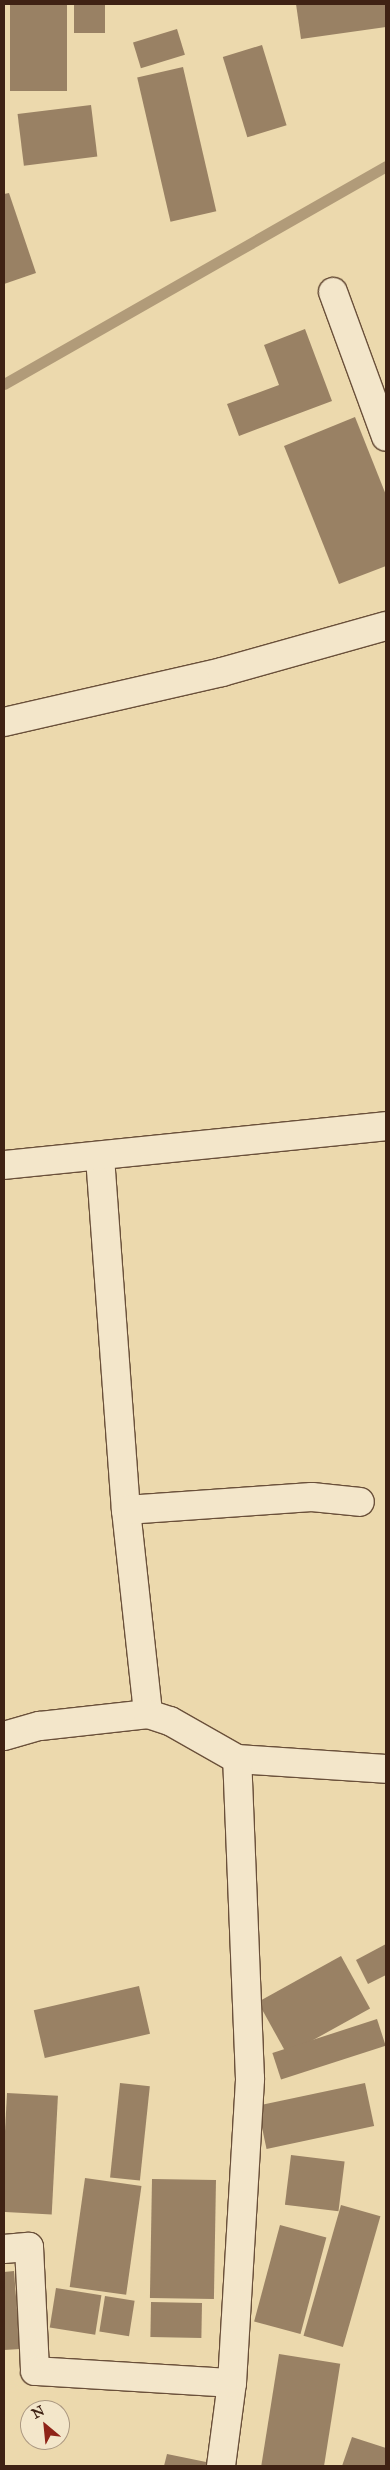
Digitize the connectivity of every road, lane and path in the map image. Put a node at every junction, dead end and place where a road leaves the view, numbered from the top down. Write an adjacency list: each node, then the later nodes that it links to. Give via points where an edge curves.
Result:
1 (333, 292): 2 (street)
2 (386, 437)
3 (386, 626): 4 (street, via 222,672)
4 (4, 722)
5 (386, 1126): 6 (street)
6 (100, 1157): 7 (street); 9 (street)
7 (4, 1165)
8 (360, 1502): 9 (street, via 312,1497)
9 (126, 1510): 10 (street)
10 (148, 1714): 11 (street, via 40,1726); 12 (street, via 170,1721)
11 (4, 1736)
12 (237, 1759): 13 (street); 15 (street, via 250,2079)
13 (386, 1769)
14 (4, 2249): 15 (street, via 29,2247 35,2371)
15 (232, 2383): 16 (street)
16 (221, 2466)

